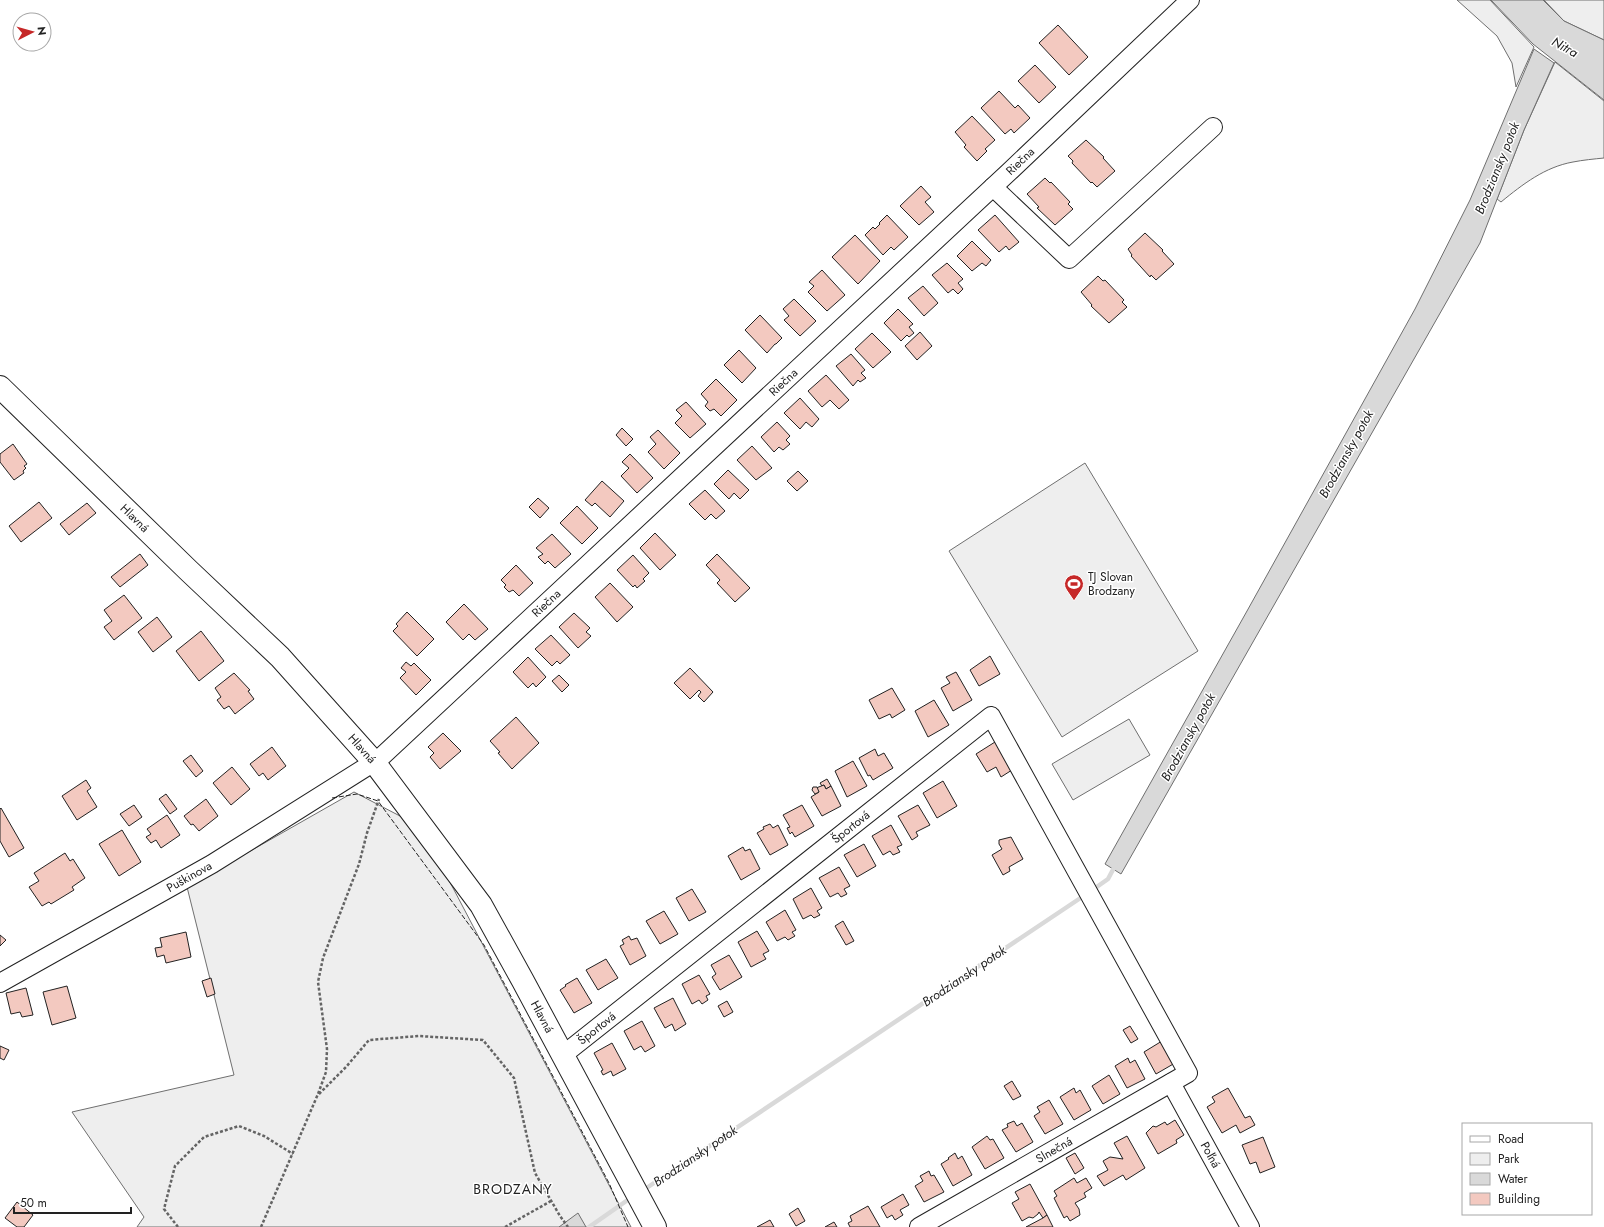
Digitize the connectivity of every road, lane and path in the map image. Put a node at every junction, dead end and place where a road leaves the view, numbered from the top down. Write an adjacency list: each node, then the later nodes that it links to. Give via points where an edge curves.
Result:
1 (1190, 0): 3 (street, Riečna)
2 (1213, 127): 3 (street, via 1069,259)
3 (993, 187): 5 (street, Riečna)
4 (0, 387): 5 (main road, Hlavná, via 280,657)
5 (379, 770): 6 (street, Puškinova); 7 (main road, Hlavná, via 480,905); 10 (path, via 359,864 323,958 318,982 327,1048 326,1072)
6 (0, 983)
7 (563, 1055): 8 (street, Športová, via 991,716); 13 (main road, Hlavná)
8 (1188, 1073): 9 (street, Slnečná)
9 (1171, 1083): 18 (street, Slnečná); 19 (street, Poľná)
10 (318, 1094): 11 (path); 12 (path, via 369,1040 419,1036 483,1040 514,1078 535,1173)
11 (293, 1154): 14 (path, via 264,1136 239,1126 204,1137 175,1166 164,1209); 15 (path)
12 (551, 1201): 16 (path); 17 (path)
13 (650, 1218)
14 (178, 1227)
15 (261, 1227)
16 (505, 1227)
17 (568, 1227)
18 (919, 1227)
19 (1250, 1227)

